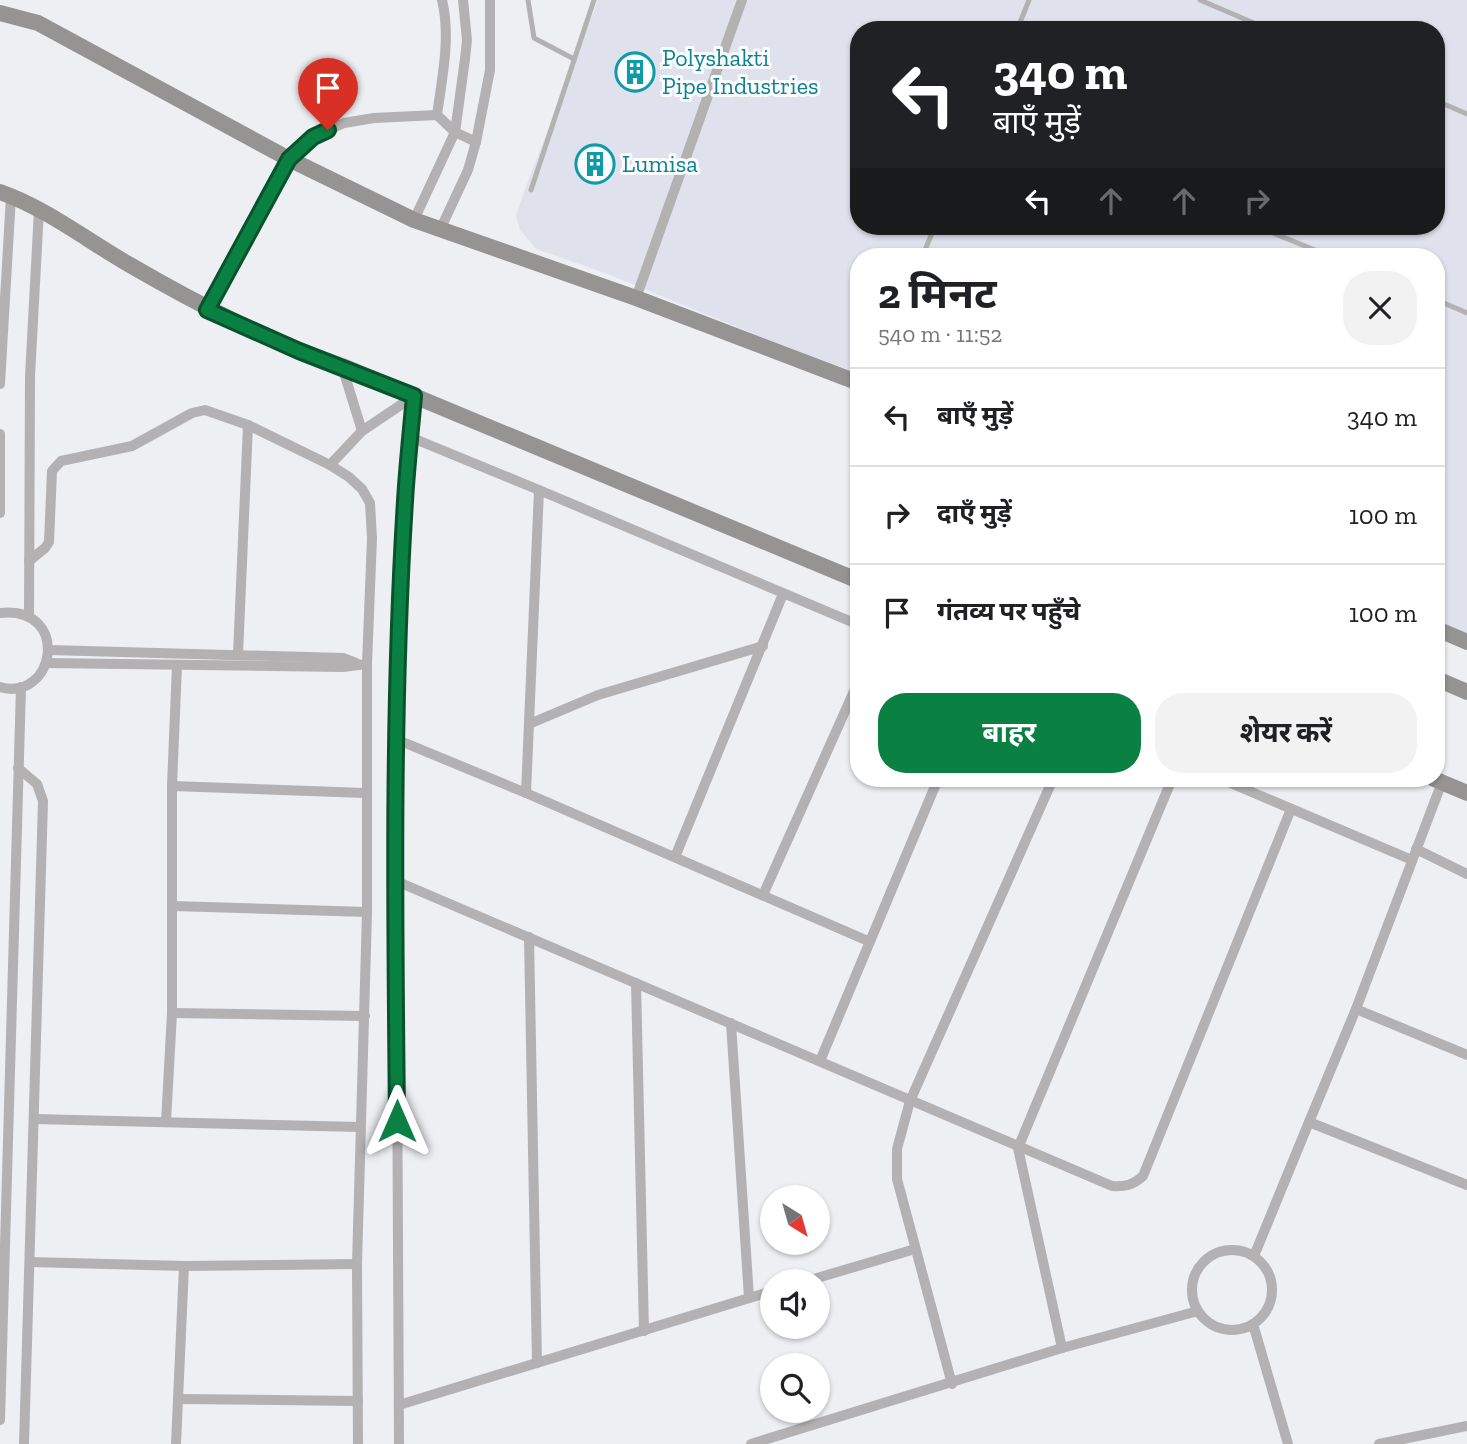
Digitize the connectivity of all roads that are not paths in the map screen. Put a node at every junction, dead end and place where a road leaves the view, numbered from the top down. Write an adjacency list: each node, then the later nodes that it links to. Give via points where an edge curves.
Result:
1 (442, 0): 14 (street, via 444,74)
2 (463, 0): 16 (street, via 466,50)
3 (490, 0): 17 (street, via 490,70)
4 (528, 0): 12 (lane, via 534,38)
5 (594, 0): 12 (lane)
6 (742, 0): 27 (street)
7 (1029, 0): 10 (lane)
8 (1200, 0): 11 (lane)
9 (0, 13): 18 (main road, via 38,23)
10 (1021, 21)
11 (1249, 21)
12 (574, 59): 19 (lane)
13 (1445, 104): 15 (lane)
14 (436, 114): 16 (street); 18 (street, via 344,123 313,137)
15 (1467, 114)
16 (455, 132): 17 (street); 22 (street)
17 (475, 142): 23 (street, via 468,170)
18 (289, 159): 22 (main road); 29 (street)
19 (531, 190)
20 (6, 194): 21 (main road); 26 (street)
21 (39, 210): 29 (main road); 43 (street, via 30,376)
22 (414, 219): 23 (main road)
23 (440, 230): 27 (main road)
24 (1278, 235): 25 (lane)
25 (1310, 248)
26 (4, 261): 31 (street)
27 (636, 298): 33 (main road)
28 (1445, 303): 30 (lane)
29 (207, 310): 32 (main road)
30 (1467, 313)
31 (0, 365): 34 (street)
32 (342, 366): 35 (main road); 37 (street)
33 (850, 380)
34 (0, 384)
35 (414, 396): 37 (street); 39 (street); 44 (main road)
36 (247, 425): 40 (street); 43 (street, via 205,411 192,413 132,446 61,461 52,471 49,542); 53 (street)
37 (362, 431): 40 (street)
38 (0, 434): 42 (street)
39 (410, 437): 41 (street); 63 (street)
40 (330, 465): 55 (street, via 362,489 370,503 372,538)
41 (539, 490): 45 (street); 62 (street)
42 (0, 513)
43 (29, 561): 47 (street)
44 (850, 577)
45 (783, 594): 48 (street); 51 (street)
46 (0, 613): 47 (street)
47 (29, 616): 52 (street, via 41,626)
48 (850, 621)
49 (1445, 632): 50 (main road)
50 (1467, 642)
51 (763, 646): 62 (street, via 598,695); 77 (street)
52 (49, 650): 53 (street); 54 (street)
53 (238, 654): 55 (street, via 343,658)
54 (46, 663): 56 (street); 59 (street, via 35,680)
55 (362, 664): 56 (street); 72 (street)
56 (177, 665): 66 (street)
57 (1445, 682): 60 (main road)
58 (0, 687): 59 (street)
59 (21, 687): 64 (street)
60 (1467, 692)
61 (850, 700): 80 (street)
62 (529, 723): 73 (street)
63 (398, 740): 73 (street); 79 (street)
64 (19, 768): 93 (street, via 37,784 43,801); 116 (street)
65 (1445, 783): 74 (main road)
66 (172, 786): 72 (street); 81 (street)
67 (935, 787): 84 (street)
68 (1049, 787): 92 (street)
69 (1169, 787): 97 (street)
70 (1240, 787): 75 (street)
71 (1436, 787): 76 (street)
72 (365, 793): 82 (street)
73 (526, 793): 77 (street)
74 (1467, 793)
75 (1291, 809): 76 (street); 97 (street, via 1143,1177 1135,1184 1112,1186)
76 (1414, 855): 78 (street); 86 (street)
77 (675, 857): 80 (street)
78 (1467, 874)
79 (396, 881): 83 (street); 115 (street)
80 (763, 895): 84 (street)
81 (173, 906): 82 (street); 87 (street)
82 (367, 912): 88 (street)
83 (529, 937): 85 (street); 111 (street)
84 (868, 941): 91 (street)
85 (636, 983): 89 (street); 109 (street)
86 (1356, 1009): 90 (street); 95 (street)
87 (172, 1013): 88 (street); 94 (street)
88 (365, 1016): 96 (street)
89 (731, 1024): 91 (street); 106 (street)
90 (1467, 1055)
91 (820, 1061): 92 (street)
92 (910, 1101): 97 (street); 99 (street, via 895,1162)
93 (34, 1119): 94 (street); 101 (street)
94 (166, 1122): 96 (street)
95 (1309, 1122): 98 (street); 100 (street)
96 (360, 1127): 102 (street)
97 (1018, 1148): 110 (street)
98 (1467, 1185)
99 (915, 1249): 104 (street); 112 (street)
100 (1254, 1256): 107 (street, via 1224,1251 1210,1257 1193,1281); 108 (street, via 1265,1267 1272,1290 1265,1313)
101 (30, 1262): 103 (street); 119 (street)
102 (357, 1264): 103 (street); 114 (street)
103 (184, 1266): 113 (street)
104 (830, 1274)
105 (760, 1295): 106 (street)
106 (749, 1298): 109 (street)
107 (1198, 1311): 108 (street, via 1223,1329); 110 (street)
108 (1253, 1324): 124 (street)
109 (644, 1331): 111 (street)
110 (1062, 1348): 112 (street)
111 (537, 1363): 115 (street)
112 (952, 1384): 118 (street)
113 (177, 1399): 114 (street); 120 (street)
114 (358, 1401): 121 (street)
115 (399, 1405): 122 (street)
116 (0, 1420)
117 (1467, 1426): 125 (street)
118 (780, 1440): 123 (street)
119 (24, 1444)
120 (176, 1444)
121 (358, 1444)
122 (400, 1444)
123 (751, 1444)
124 (1288, 1444)
125 (1379, 1444)

